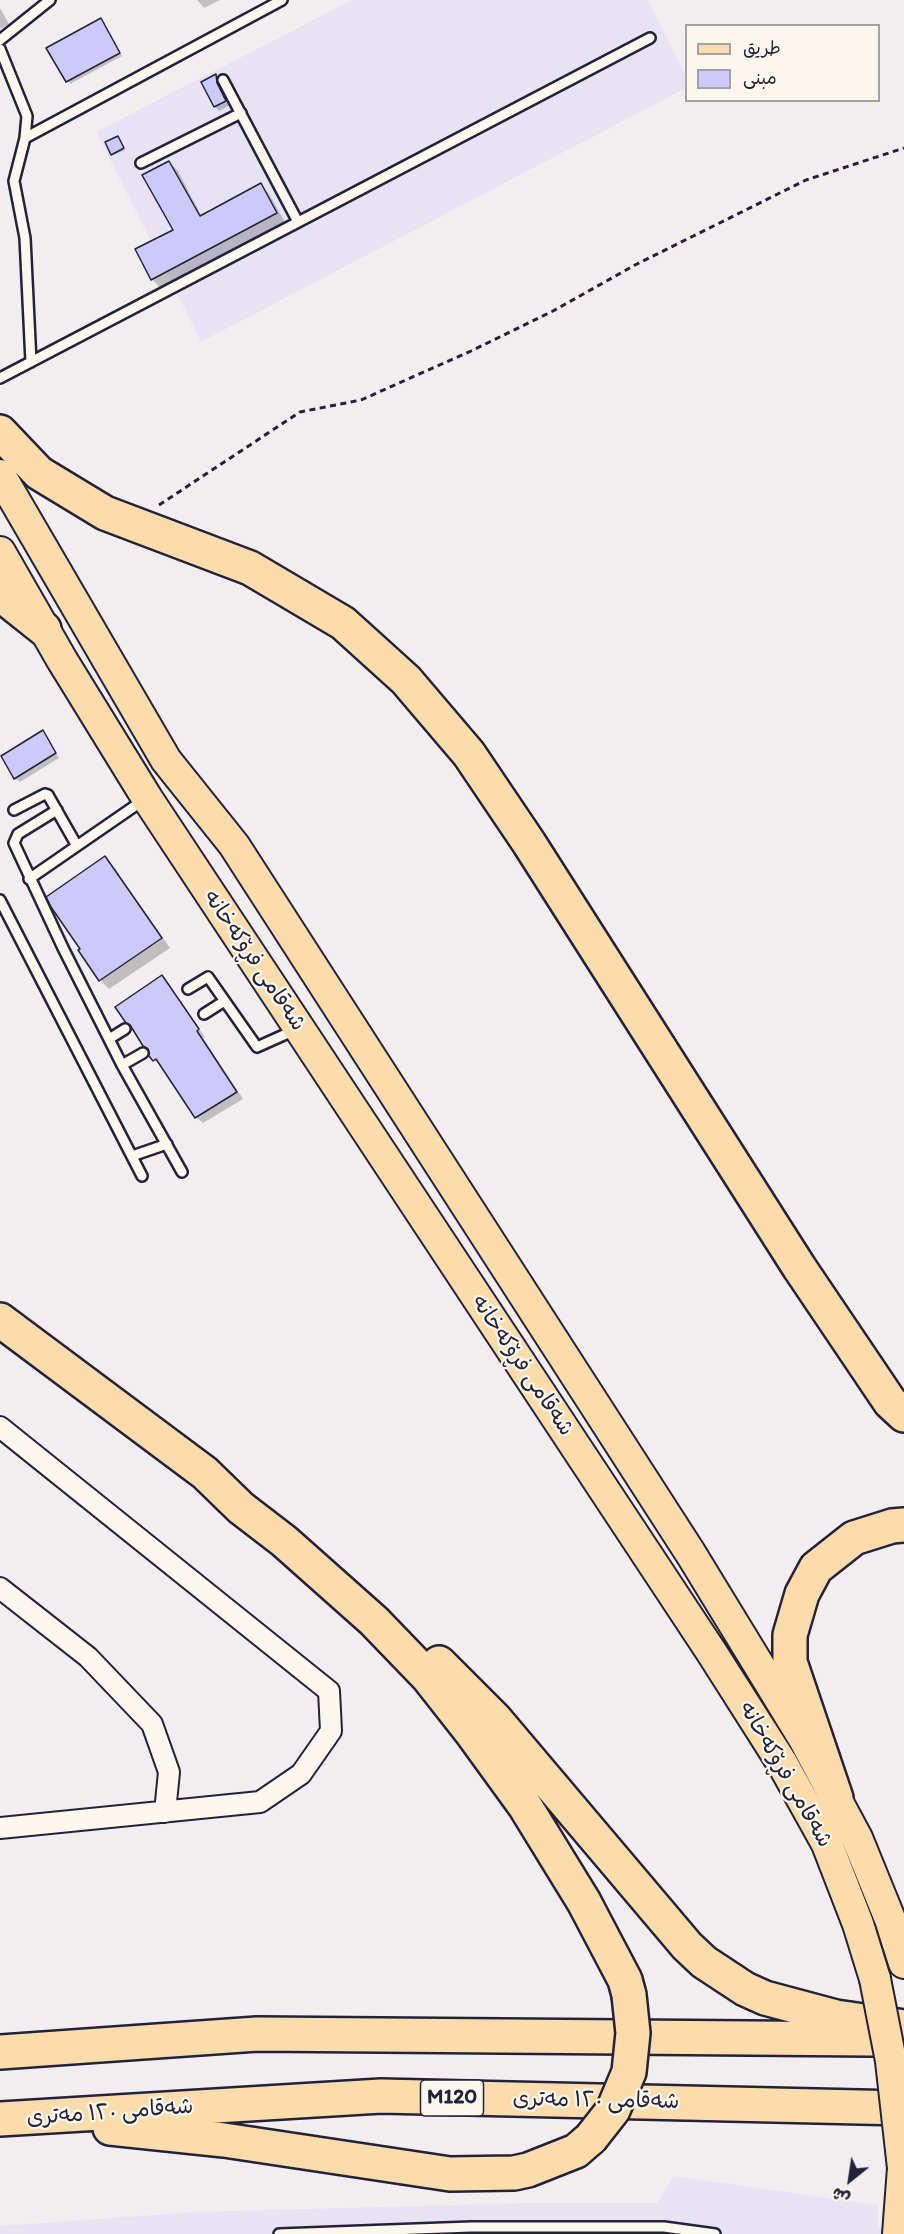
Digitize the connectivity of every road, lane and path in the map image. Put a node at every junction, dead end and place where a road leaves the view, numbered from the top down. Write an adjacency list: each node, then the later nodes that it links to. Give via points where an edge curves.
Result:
1 (50, 0): 4 (lane)
2 (282, 0): 8 (lane)
3 (650, 38): 11 (lane)
4 (0, 40)
5 (0, 49): 8 (lane, via 27,116)
6 (223, 80): 7 (lane)
7 (241, 113): 10 (lane); 11 (lane)
8 (25, 138): 12 (lane, via 14,181 25,238)
9 (904, 148): 16 (path, via 806,180 634,265 553,311 361,400 300,411)
10 (141, 163)
11 (298, 222): 12 (lane)
12 (31, 362): 13 (lane)
13 (0, 378)
14 (0, 432): 40 (highway, via 39,473 105,513 250,568 343,624 406,680 468,754 522,833 799,1267 890,1402)
15 (5, 495): 20 (main road, شەقامی فڕۆکەخانە)
16 (156, 508)
17 (0, 552): 19 (main road, شەقامی فڕۆکەخانە)
18 (0, 594): 19 (highway)
19 (44, 629): 21 (main road, شەقامی فڕۆکەخانە)
20 (166, 760): 21 (main road); 45 (main road, شەقامی فڕۆکەخانە, via 241,855 691,1554)
21 (141, 788): 24 (lane); 30 (main road, شەقامی فڕۆکەخانە)
22 (14, 810): 23 (lane, via 45,794)
23 (57, 810): 24 (lane); 25 (lane, via 15,837)
24 (77, 846): 25 (lane)
25 (29, 879): 32 (lane)
26 (0, 900): 36 (lane)
27 (188, 989): 28 (lane, via 208,977)
28 (223, 1002): 29 (lane); 30 (lane, via 257,1047)
29 (204, 1014)
30 (298, 1028): 55 (main road, شەقامی فڕۆکەخانە, bridge, via 712,1653 782,1762 827,1844 875,1979 893,2072)
31 (125, 1029): 32 (lane)
32 (109, 1039): 34 (lane)
33 (142, 1053): 34 (lane)
34 (122, 1065): 35 (lane)
35 (167, 1144): 36 (lane); 37 (lane)
36 (132, 1156): 38 (lane)
37 (182, 1172)
38 (142, 1176)
39 (0, 1320): 42 (highway)
40 (904, 1414)
41 (0, 1427): 46 (street, via 328,1691 331,1731 301,1774 260,1802)
42 (205, 1473): 49 (highway, via 251,1502 390,1614 495,1719 704,1962 765,1998 836,2017); 54 (highway, bridge, via 374,1621 429,1677 525,1806 584,1902 625,1980 633,2033 629,2072 613,2110 591,2138 576,2151 514,2173 450,2174 224,2140 89,2126)
43 (904, 1525): 45 (highway, via 854,1538 816,1568 802,1594 790,1635 790,1662)
44 (0, 1588): 46 (street, via 88,1657 152,1724 169,1772)
45 (836, 1798): 48 (main road, شەقامی فڕۆکەخانە, via 857,1838)
46 (165, 1812): 47 (street)
47 (0, 1828)
48 (904, 1963)
49 (904, 2027)
50 (904, 2039): 51 (highway, via 257,2034)
51 (0, 2052)
52 (904, 2108): 53 (highway, شەقامی ١٢٠ مەتری / M120, via 381,2096)
53 (0, 2119)
54 (0, 2125)
55 (903, 2168): 59 (main road, شەقامی فڕۆکەخانە)
56 (342, 2233): 57 (lane); 58 (lane, via 471,2227 664,2227)
57 (279, 2234)
58 (715, 2234)
59 (898, 2234)

